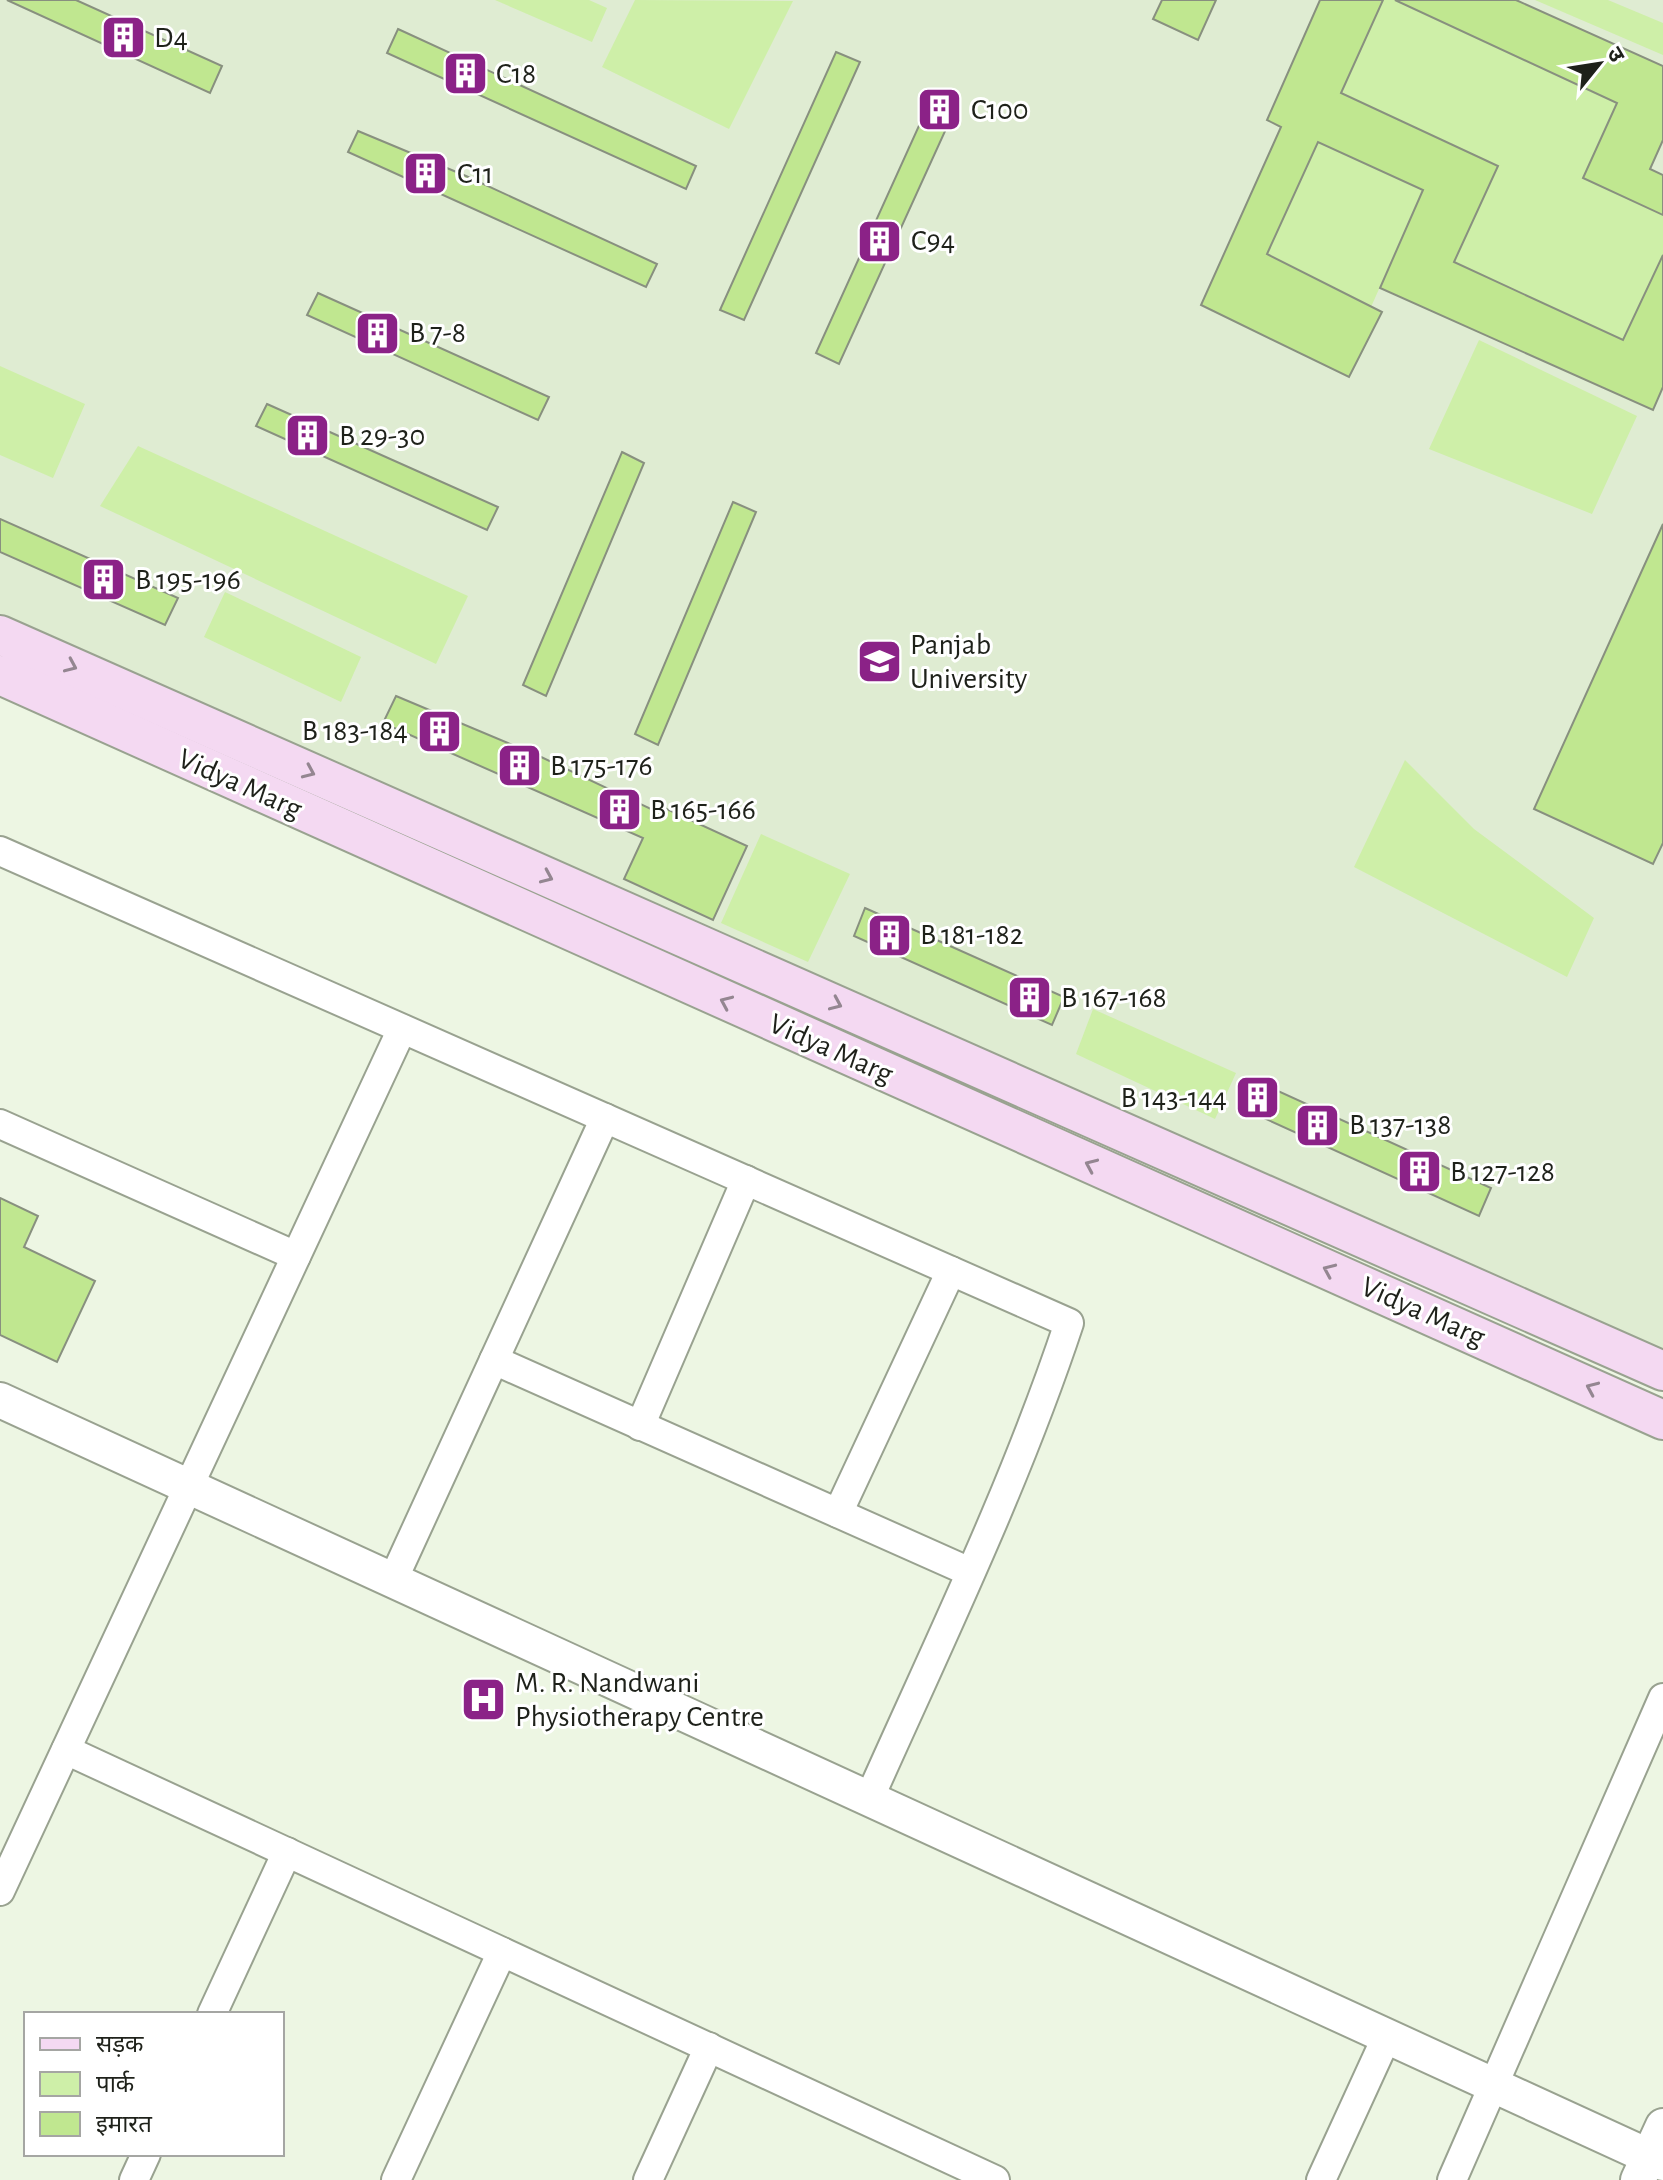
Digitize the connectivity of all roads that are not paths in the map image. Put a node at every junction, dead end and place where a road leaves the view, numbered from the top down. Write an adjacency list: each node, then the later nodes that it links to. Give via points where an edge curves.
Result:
1 (0, 635): 11 (main road, Vidya Marg, one-way to 11)
2 (0, 675): 13 (main road, Vidya Marg, one-way to 2)
3 (0, 851): 4 (street)
4 (402, 1029): 5 (street); 8 (street)
5 (605, 1118): 7 (street); 10 (street)
6 (0, 1124): 8 (street)
7 (746, 1180): 9 (street); 14 (street)
8 (296, 1256): 15 (street)
9 (951, 1271): 16 (street); 17 (street, via 1069,1323)
10 (494, 1360): 14 (street); 18 (street)
11 (1663, 1371)
12 (0, 1400): 15 (street)
13 (1663, 1420)
14 (640, 1426): 16 (street)
15 (188, 1486): 18 (street); 20 (street)
16 (838, 1513): 17 (street)
17 (970, 1572): 21 (street)
18 (393, 1580): 21 (street)
19 (1663, 1698): 28 (street)
20 (66, 1750): 22 (street); 23 (street)
21 (869, 1799): 26 (street)
22 (287, 1852): 24 (street); 25 (street)
23 (0, 1891)
24 (502, 1952): 27 (street); 33 (street)
25 (213, 2012)
26 (1387, 2036): 28 (street); 36 (street)
27 (709, 2047): 34 (street); 35 (street)
28 (1494, 2085): 31 (street); 37 (street)
29 (1663, 2126): 31 (street)
30 (145, 2156): 32 (street)
31 (1650, 2166)
32 (134, 2180)
33 (396, 2180)
34 (648, 2180)
35 (995, 2180)
36 (1321, 2180)
37 (1452, 2180)

